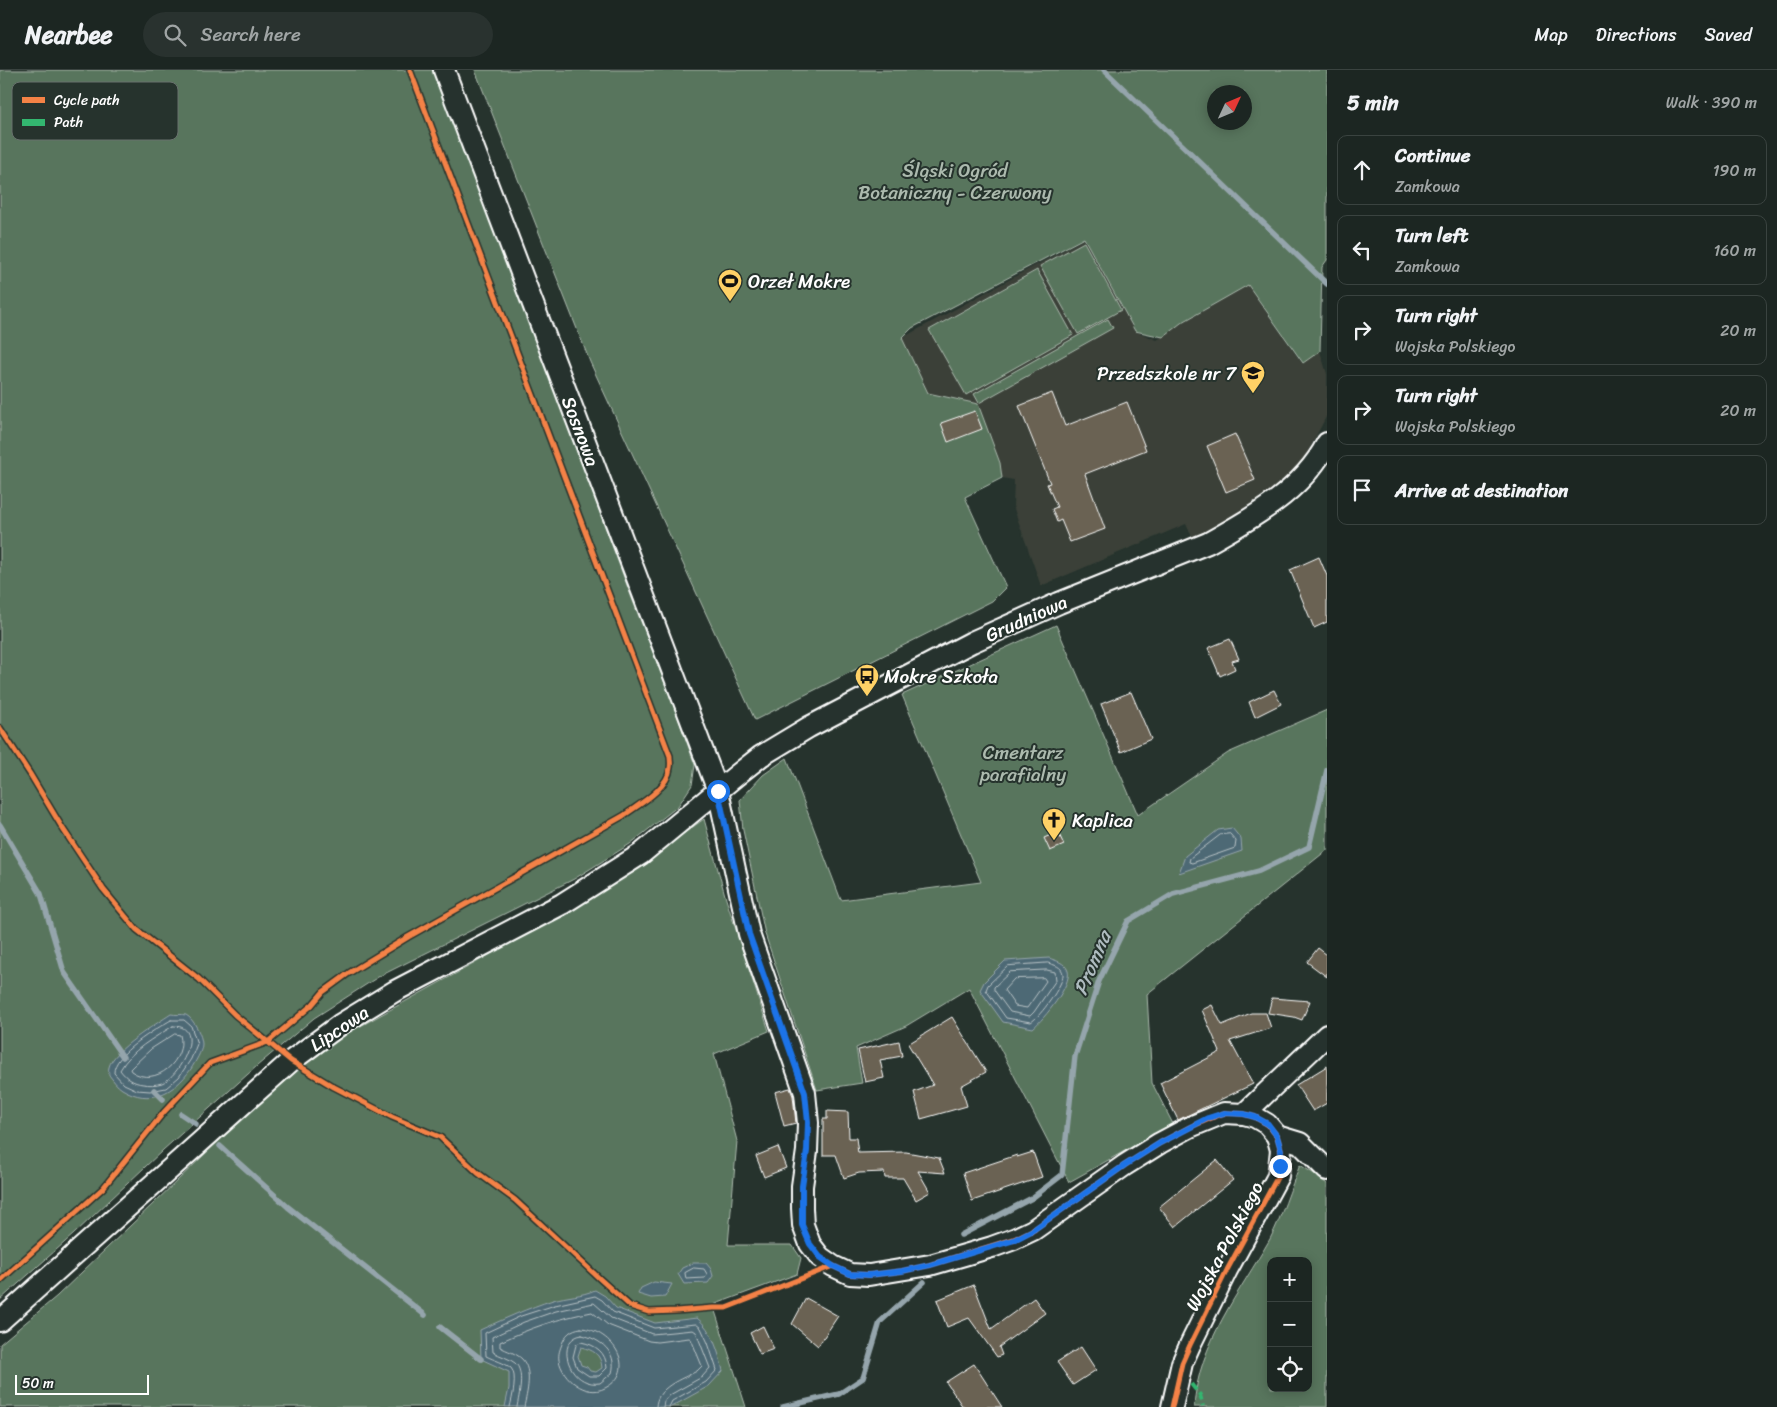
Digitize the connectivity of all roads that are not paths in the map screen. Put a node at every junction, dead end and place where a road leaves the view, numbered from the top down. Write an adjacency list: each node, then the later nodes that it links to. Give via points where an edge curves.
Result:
1 (444, 70): 3 (street, Sosnowa)
2 (1327, 443): 3 (street, Grudniowa, via 1298,483 1226,533 972,642 809,726 762,756)
3 (718, 791): 5 (street, Sosnowa, via 749,934 805,1093 808,1122 802,1225 810,1244 833,1266 850,1274 902,1271 1014,1240 1160,1143 1208,1118 1224,1113); 8 (street, Lipcowa, via 640,854 562,904 394,991 291,1061)
4 (1327, 1034): 5 (street)
5 (1244, 1114): 6 (street, via 1268,1124)
6 (1277, 1136): 7 (street, via 1300,1143); 9 (street, Wojska Polskiego, via 1281,1150 1278,1176 1190,1345 1182,1363)
7 (1327, 1170)
8 (0, 1321)
9 (1172, 1407)

